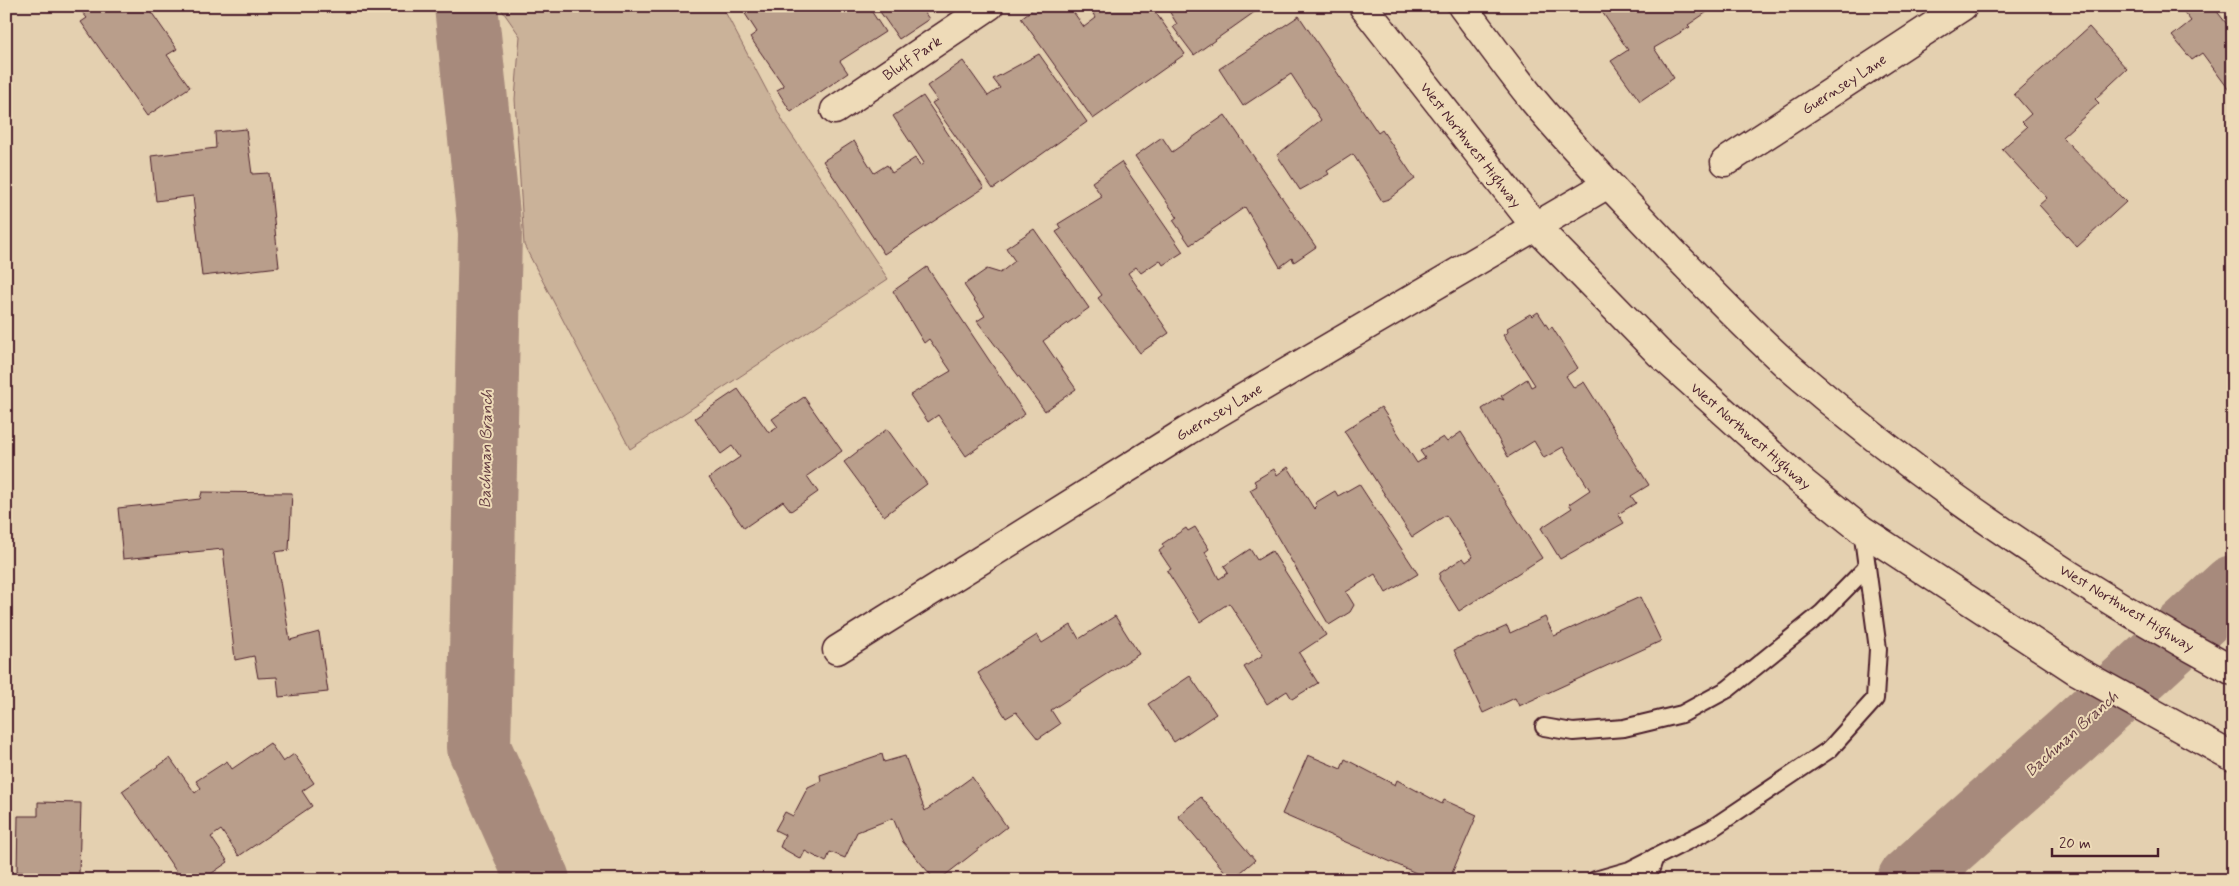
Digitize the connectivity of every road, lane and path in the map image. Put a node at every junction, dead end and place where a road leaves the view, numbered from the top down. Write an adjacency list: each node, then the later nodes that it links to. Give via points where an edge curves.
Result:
1 (989, 6): 5 (main road, Bluff Park)
2 (1363, 6): 8 (main road, West Northwest Highway)
3 (1462, 6): 7 (main road, West Northwest Highway, via 1534,101)
4 (1963, 6): 6 (main road, Guernsey Lane)
5 (835, 110)
6 (1725, 162)
7 (1608, 184): 8 (main road, Guernsey Lane); 12 (main road, West Northwest Highway, via 1726,307 1787,364 1893,453 2016,540 2162,632)
8 (1536, 227): 9 (main road, West Northwest Highway, via 1702,394); 11 (main road, Guernsey Lane, via 1186,431)
9 (1862, 530): 10 (lane); 14 (main road, West Northwest Highway, via 2077,671)
10 (1867, 567): 13 (lane, via 1822,613 1728,689 1682,714 1624,728 1573,732); 15 (lane, via 1878,649 1875,699 1830,749 1711,829)
11 (837, 650)
12 (2233, 670)
13 (1544, 727)
14 (2233, 757)
15 (1655, 857): 16 (lane, via 1630,870); 17 (lane)
16 (1595, 880)
17 (1647, 880)

